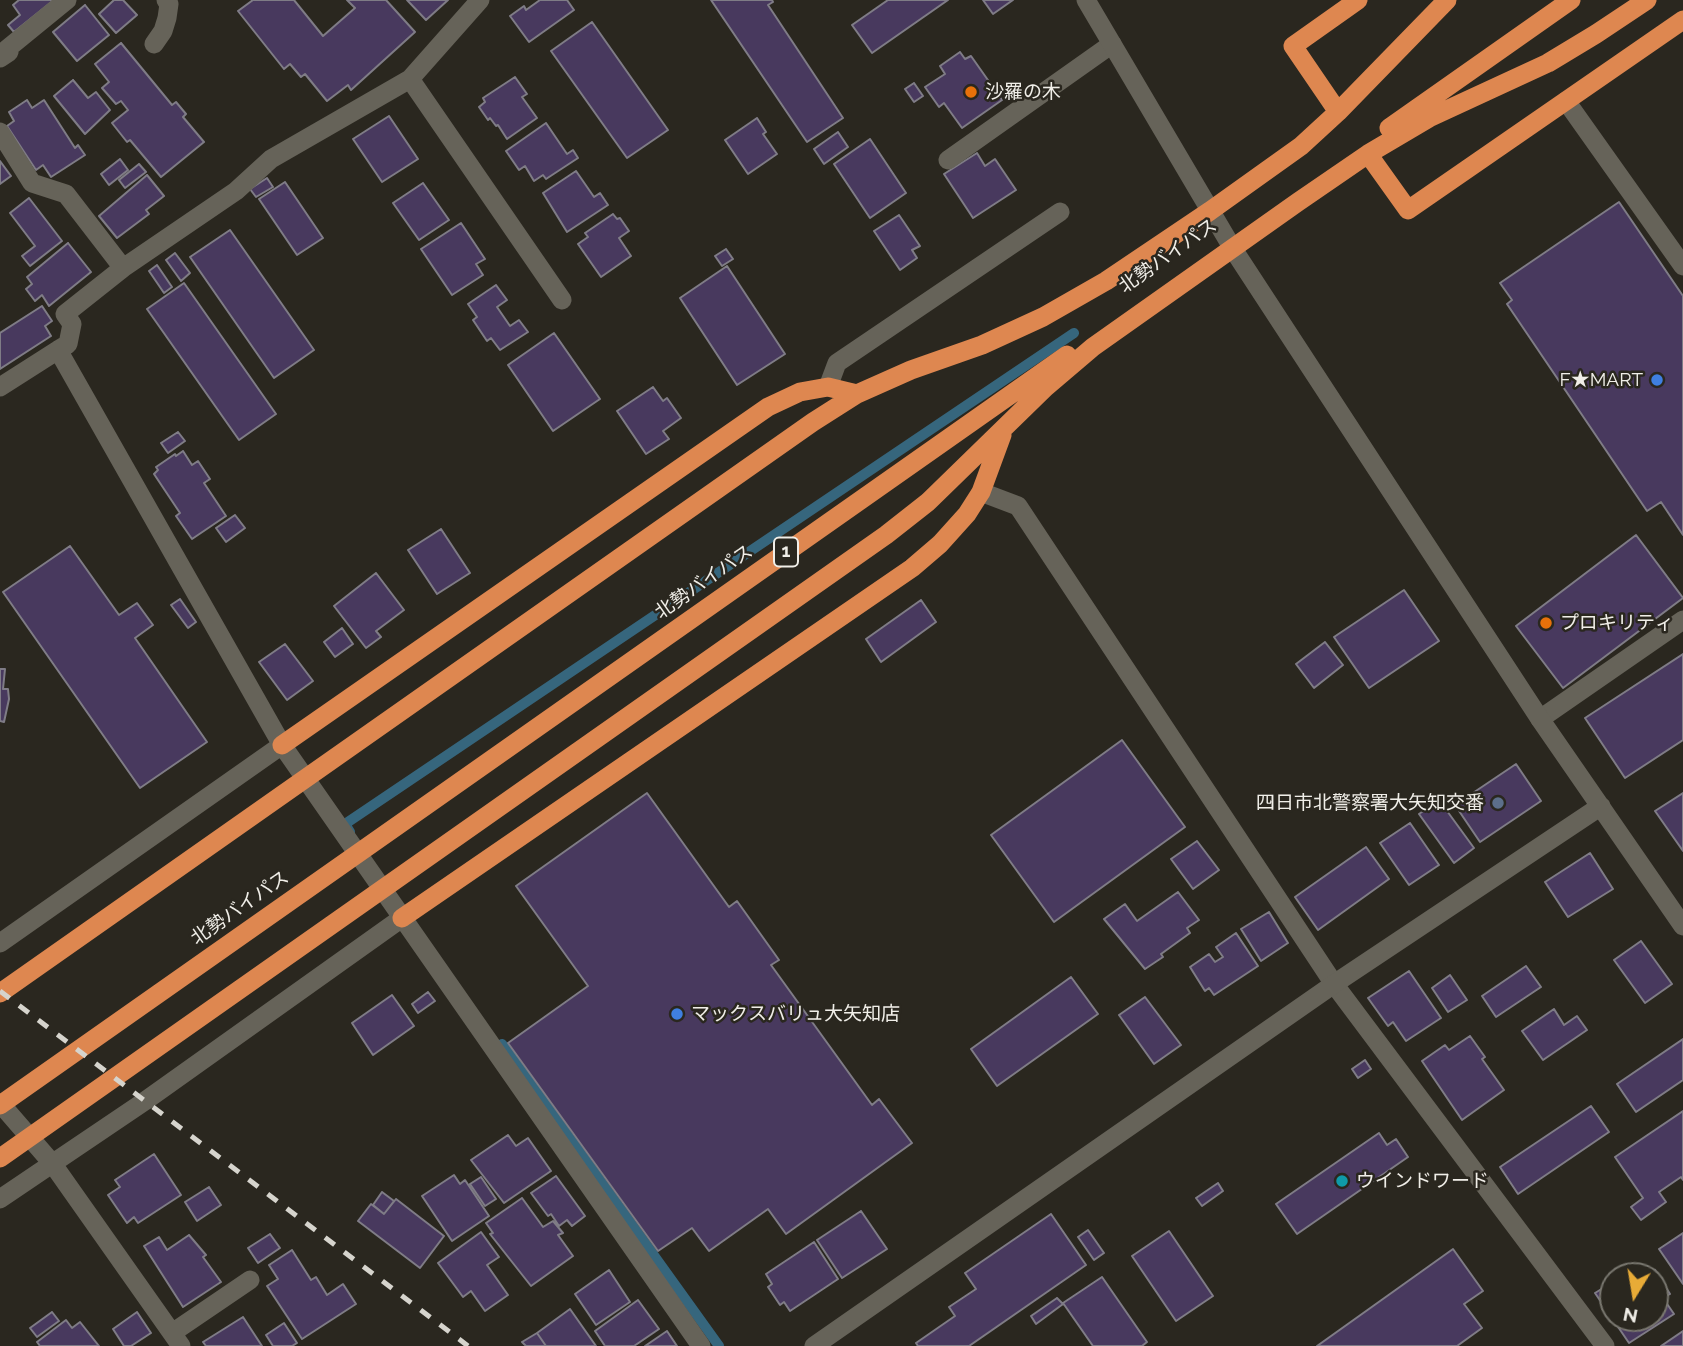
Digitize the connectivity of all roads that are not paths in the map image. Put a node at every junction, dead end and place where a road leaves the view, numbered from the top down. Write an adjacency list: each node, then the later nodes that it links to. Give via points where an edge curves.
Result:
1 (67, 0): 12 (street)
2 (166, 0): 10 (street, via 167,18)
3 (480, 0): 13 (street)
4 (1086, 0): 11 (street)
5 (1358, 0): 15 (highway, via 1293,46)
6 (1447, 0): 15 (highway)
7 (1571, 0): 40 (highway, 北勢バイパス / 1)
8 (1647, 0): 17 (highway, via 1548,63 1429,118)
9 (1683, 20): 14 (highway)
10 (154, 44)
11 (1112, 44): 18 (street); 19 (street)
12 (0, 58)
13 (410, 79): 23 (street, via 271,159 236,191); 24 (street)
14 (1566, 100): 17 (highway, via 1408,210); 22 (street)
15 (1338, 112): 19 (highway, via 1301,146)
16 (0, 132): 23 (street, via 32,183 66,194)
17 (1368, 154): 21 (highway)
18 (948, 160)
19 (1210, 211): 21 (street); 28 (highway, via 1043,317)
20 (1060, 212): 27 (street, via 837,363)
21 (1233, 249): 29 (highway, 1, via 1093,347); 32 (street)
22 (1683, 266)
23 (123, 268): 25 (street, via 65,314 72,324 68,344)
24 (562, 300)
25 (58, 350): 26 (street); 33 (street)
26 (0, 387)
27 (828, 387): 28 (highway); 33 (highway, via 800,392 768,407)
28 (857, 394): 39 (highway)
29 (1004, 428): 30 (highway); 41 (highway, 1, via 928,502 844,565)
30 (981, 492): 35 (highway, via 940,544 912,568); 38 (street, via 1018,506)
31 (1683, 620): 32 (street)
32 (1540, 719): 34 (street)
33 (282, 745): 35 (street); 37 (street)
34 (1601, 806): 36 (street); 38 (street)
35 (402, 918): 42 (street); 46 (street)
36 (1683, 926)
37 (0, 943)
38 (1334, 984): 47 (street); 48 (street)
39 (0, 993)
40 (0, 1104): 42 (street)
41 (0, 1158)
42 (52, 1163): 43 (street); 45 (street)
43 (0, 1199)
44 (250, 1280): 45 (street)
45 (177, 1340)
46 (701, 1346)
47 (814, 1346)
48 (1605, 1346)

